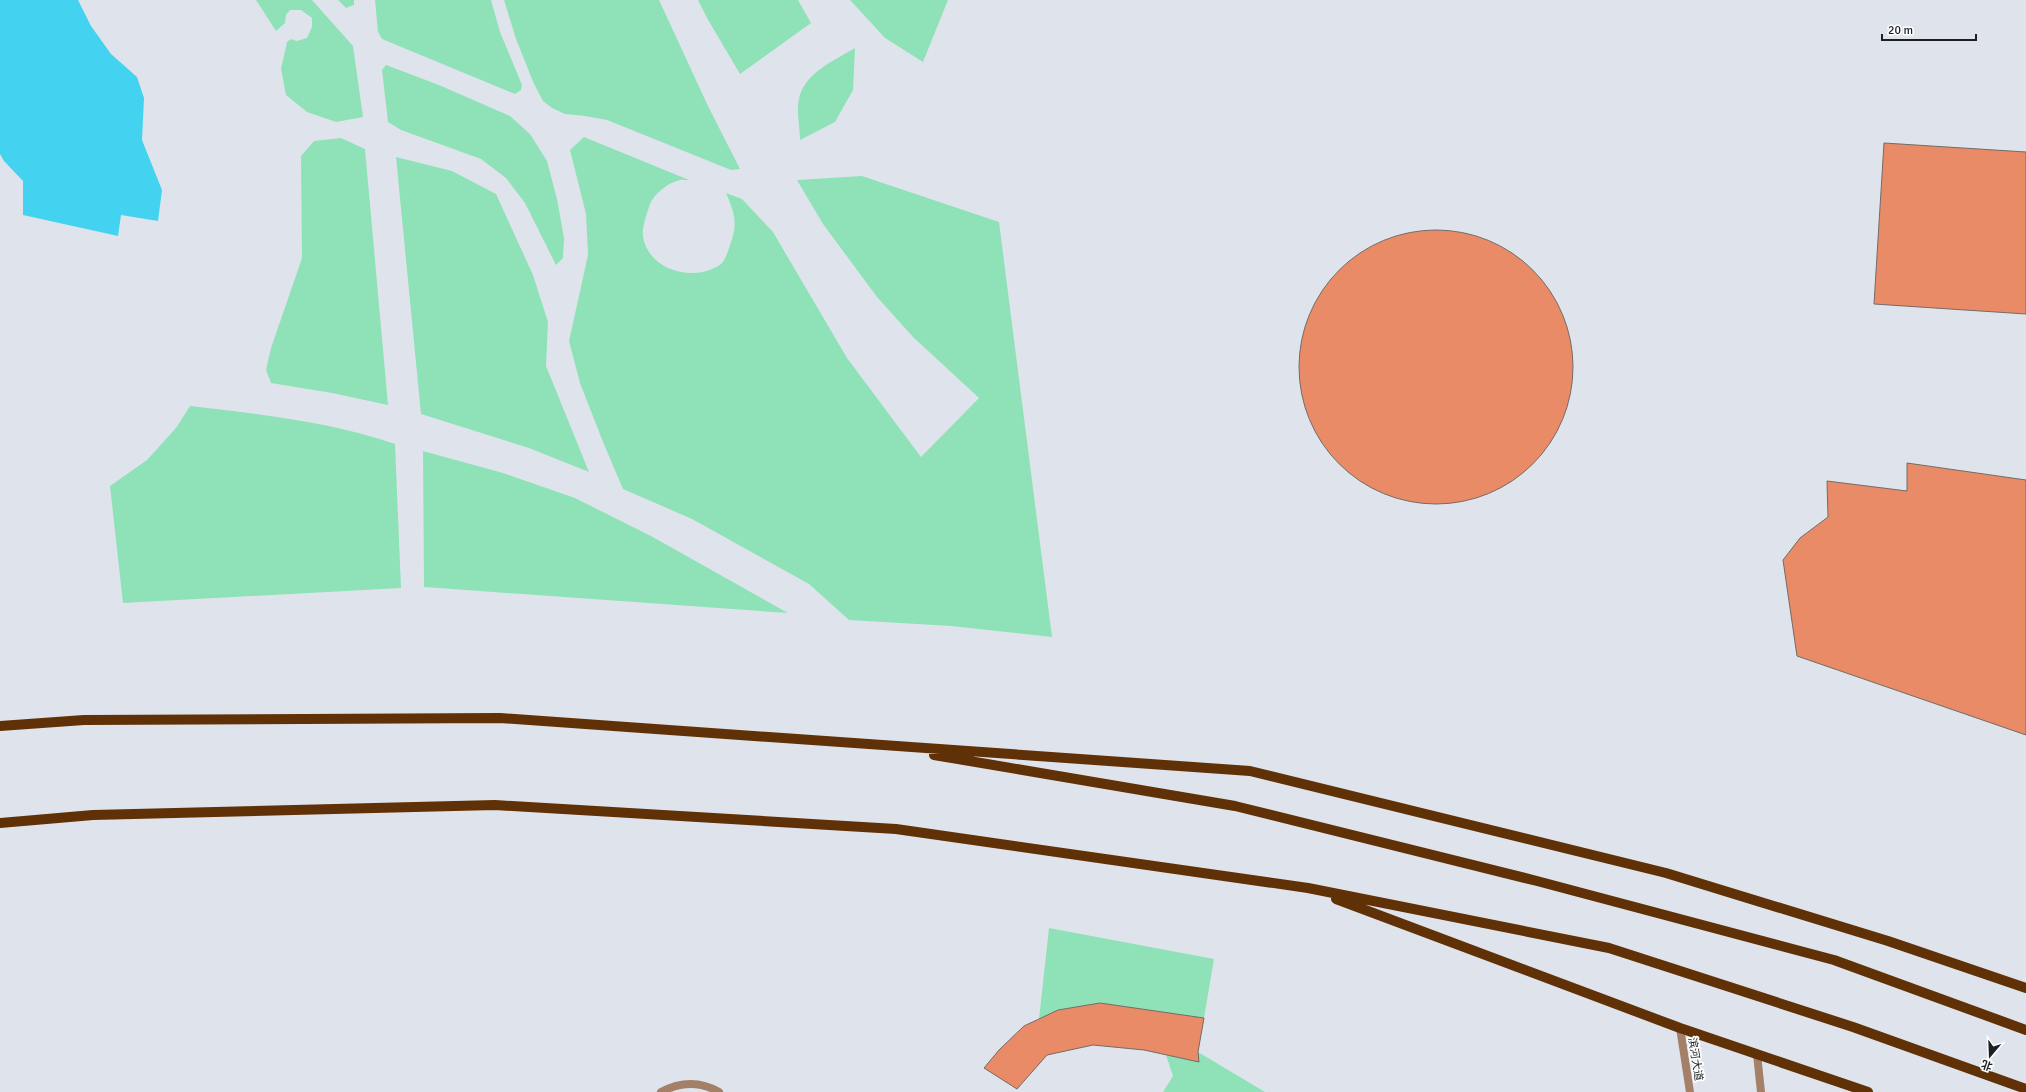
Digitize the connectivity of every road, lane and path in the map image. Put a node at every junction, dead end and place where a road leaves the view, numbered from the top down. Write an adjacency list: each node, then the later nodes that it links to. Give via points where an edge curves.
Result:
1 (0, 726): 2 (main road, via 84,720 500,718)
2 (876, 746): 5 (main road, via 1250,771 1666,873 1888,941); 7 (main road, via 1250,810 1834,960)
3 (0, 824): 4 (main road, via 93,815 495,805 896,829)
4 (1308, 888): 6 (main road); 9 (main road, via 1609,948 1853,1027)
5 (2026, 988)
6 (1680, 1028): 8 (main road); 12 (street, 滨河大道)
7 (2026, 1030)
8 (1757, 1054): 13 (street); 14 (main road)
9 (2026, 1089)
10 (661, 1092): 11 (street, via 672,1086 691,1083 710,1087)
11 (719, 1092)
12 (1690, 1092)
13 (1761, 1092)
14 (1868, 1092)

